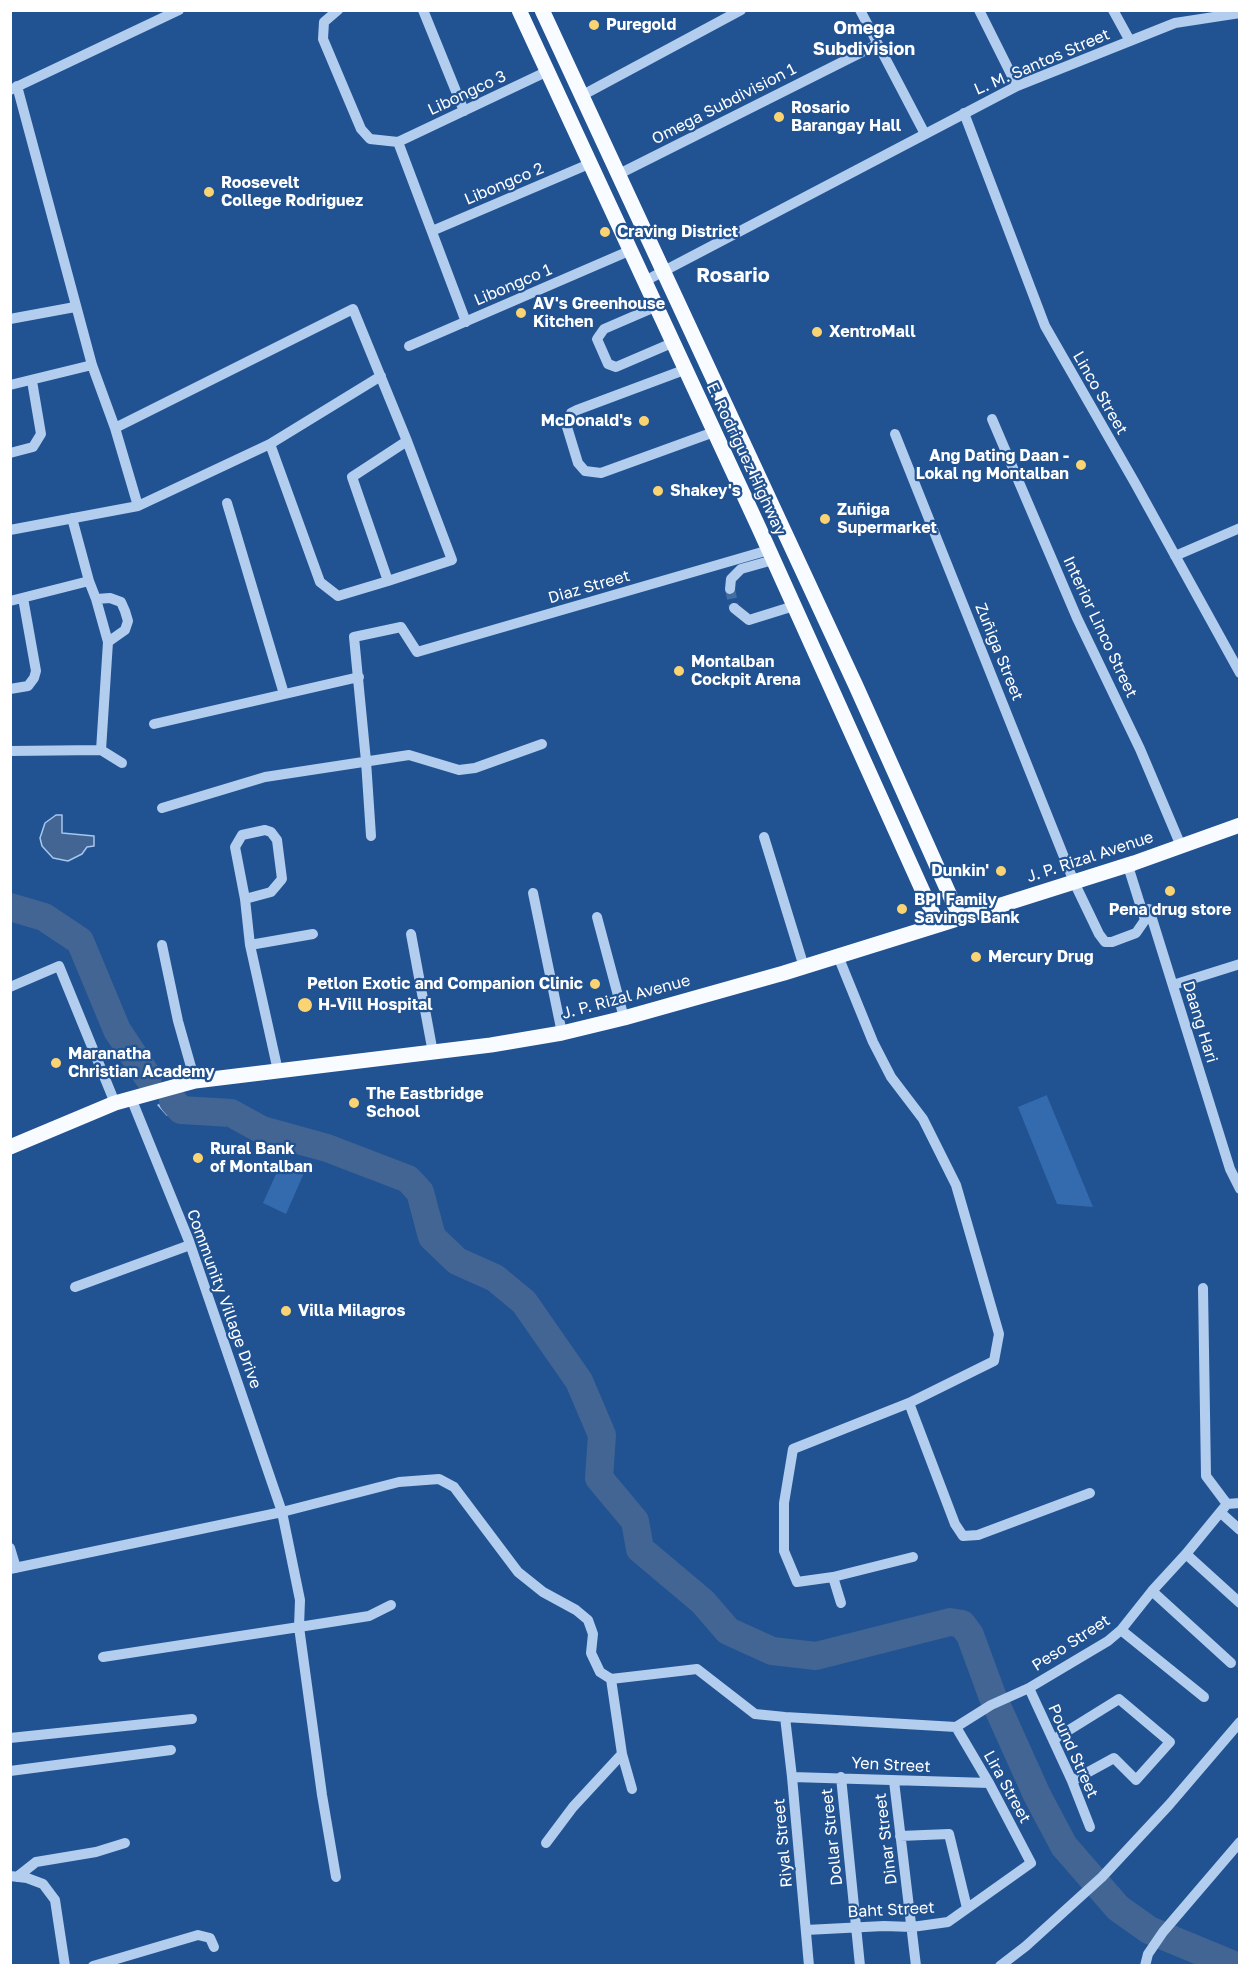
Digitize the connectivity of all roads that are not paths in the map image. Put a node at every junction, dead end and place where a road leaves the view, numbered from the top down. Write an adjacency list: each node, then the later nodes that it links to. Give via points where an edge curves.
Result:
1 (338, 10): 20 (street, via 324,22 323,39 361,129 370,139)
2 (423, 10): 17 (street)
3 (519, 10): 13 (main road, E. Rodriguez Highway)
4 (542, 10): 16 (main road, E. Rodriguez Highway)
5 (741, 10): 16 (street)
6 (860, 10): 12 (street)
7 (978, 10): 14 (street)
8 (1113, 10): 11 (street)
9 (175, 11): 15 (street)
10 (1239, 13): 11 (street, L. M. Santos Street, via 1175,23)
11 (1130, 41): 14 (street, L. M. Santos Street)
12 (876, 45): 19 (street); 22 (street, Omega Subdivision 1)
13 (548, 71): 17 (street, Libongco 3); 21 (main road, E. Rodriguez Highway)
14 (1017, 86): 18 (street, L. M. Santos Street)
15 (14, 88): 27 (street)
16 (581, 96): 22 (main road, E. Rodriguez Highway)
17 (464, 111): 20 (street, Libongco 3)
18 (964, 113): 19 (street, L. M. Santos Street); 53 (street, Linco Street, via 1045,326)
19 (925, 134): 25 (street, L. M. Santos Street)
20 (398, 142): 23 (street)
21 (589, 164): 23 (street, Libongco 2); 24 (main road, E. Rodriguez Highway)
22 (617, 175): 25 (main road, E. Rodriguez Highway)
23 (432, 231): 30 (street)
24 (629, 251): 26 (main road, E. Rodriguez Highway); 30 (street, Libongco 1)
25 (665, 272): 26 (street, L. M. Santos Street); 44 (main road, E. Rodriguez Highway)
26 (643, 282): 28 (main road, E. Rodriguez Highway)
27 (75, 307): 29 (street); 33 (street)
28 (655, 307): 31 (main road, E. Rodriguez Highway); 31 (street, via 604,329 597,339 608,364 616,367)
29 (10, 319)
30 (466, 322): 32 (street, Libongco 1)
31 (672, 343): 34 (main road, E. Rodriguez Highway)
32 (409, 346)
33 (92, 366): 36 (street); 39 (street)
34 (684, 370): 40 (main road, E. Rodriguez Highway); 40 (street, via 571,413 567,427 578,463 585,471 601,473)
35 (381, 376): 39 (street, via 353,309); 42 (street); 43 (street)
36 (32, 381): 37 (street); 45 (street, via 41,434 33,447)
37 (10, 385)
38 (992, 419): 77 (street, Interior Linco Street)
39 (115, 428): 48 (street)
40 (714, 432): 46 (main road, E. Rodriguez Highway)
41 (895, 434): 79 (street, Zuñiga Street)
42 (407, 441): 55 (street, via 352,477); 55 (street, via 452,560)
43 (270, 444): 48 (street); 55 (street, via 320,582 338,596)
44 (744, 445): 46 (main road); 83 (main road, E. Rodriguez Highway)
45 (10, 453)
46 (724, 454): 52 (main road, E. Rodriguez Highway)
47 (227, 503): 66 (street)
48 (138, 506): 49 (street)
49 (72, 518): 51 (street); 54 (street)
50 (1239, 528): 53 (street)
51 (10, 530)
52 (771, 555): 56 (street, via 741,569 731,579); 60 (main road, E. Rodriguez Highway); 64 (street, Diaz Street, via 417,652 401,627 354,637)
53 (1175, 556): 63 (street, Linco Street)
54 (88, 581): 57 (street); 58 (street)
55 (388, 582)
56 (730, 589)
57 (23, 598): 59 (street); 65 (street, via 36,671 28,686)
58 (96, 599): 62 (street); 62 (street, via 120,602 128,621 125,630)
59 (10, 601)
60 (794, 606): 61 (street, via 749,620); 84 (main road, E. Rodriguez Highway)
61 (734, 608)
62 (108, 642): 69 (street)
63 (1239, 673)
64 (359, 677): 66 (street); 71 (street)
65 (10, 688)
66 (284, 694): 67 (street)
67 (154, 724)
68 (542, 744): 71 (street, via 459,770 409,754)
69 (101, 750): 70 (street); 72 (street)
70 (10, 751)
71 (366, 761): 73 (street, via 265,777); 75 (street)
72 (122, 763)
73 (162, 808)
74 (1239, 825): 77 (main road, J. P. Rizal Avenue)
75 (371, 836)
76 (764, 837): 91 (street)
77 (1181, 846): 78 (main road, J. P. Rizal Avenue)
78 (1131, 864): 79 (main road, J. P. Rizal Avenue); 79 (street, Zuñiga Street, via 1145,920 1137,933 1112,942 1105,942 1099,934); 92 (street, Daang Hari)
79 (1074, 882): 83 (main road, J. P. Rizal Avenue)
80 (533, 893): 95 (street)
81 (245, 899): 81 (street, via 235,848 242,836 266,830 277,840 282,879 271,892); 88 (street)
82 (597, 917): 94 (street)
83 (960, 918): 84 (main road, J. P. Rizal Avenue)
84 (938, 925): 89 (main road, J. P. Rizal Avenue)
85 (313, 934): 88 (street)
86 (411, 934): 96 (street)
87 (162, 945): 98 (street)
88 (250, 945): 97 (street)
89 (838, 956): 91 (main road, J. P. Rizal Avenue); 106 (street, via 882,1060 922,1119 956,1185 999,1334 994,1361)
90 (1239, 964): 92 (street)
91 (804, 967): 94 (main road, J. P. Rizal Avenue)
92 (1173, 985): 102 (street, Daang Hari)
93 (12, 986): 100 (street, via 59,966)
94 (624, 1018): 95 (main road, J. P. Rizal Avenue)
95 (562, 1033): 96 (main road, J. P. Rizal Avenue)
96 (433, 1053): 97 (main road, J. P. Rizal Avenue)
97 (279, 1071): 98 (main road, J. P. Rizal Avenue)
98 (195, 1081): 99 (main road, J. P. Rizal Avenue)
99 (131, 1098): 100 (main road, J. P. Rizal Avenue); 103 (street, Community Village Drive)
100 (115, 1103): 101 (main road, J. P. Rizal Avenue)
101 (10, 1147)
102 (1239, 1189)
103 (190, 1245): 104 (street); 110 (street, Community Village Drive)
104 (75, 1287)
105 (1203, 1288): 109 (street, via 1206,1476)
106 (909, 1403): 107 (street, via 963,1536 978,1535); 116 (street, via 793,1449 784,1503 784,1551 797,1582)
107 (1090, 1493)
108 (1239, 1503): 109 (street)
109 (1224, 1508): 111 (street); 113 (street, Peso Street)
110 (282, 1512): 115 (street); 121 (street, Community Village Drive, via 300,1600); 125 (street, via 399,1482 440,1479 454,1487 518,1572 588,1620 594,1662)
111 (1239, 1530)
112 (10, 1548): 115 (street)
113 (1186, 1554): 117 (street, Peso Street); 119 (street)
114 (913, 1557): 116 (street)
115 (13, 1569)
116 (833, 1577): 118 (street)
117 (1152, 1591): 122 (street, Peso Street); 124 (street)
118 (841, 1603)
119 (1239, 1603)
120 (391, 1605): 121 (street, via 369,1616)
121 (299, 1627): 123 (street); 150 (street, Community Village Drive)
122 (1121, 1630): 126 (street, Peso Street); 127 (street)
123 (103, 1657)
124 (1231, 1663)
125 (611, 1679): 128 (street, via 697,1669 755,1714); 135 (street)
126 (1029, 1688): 131 (street, Peso Street, via 990,1705); 133 (street, Pound Street)
127 (1204, 1697)
128 (784, 1717): 131 (street); 137 (street, Riyal Street)
129 (192, 1719): 132 (street)
130 (1239, 1722): 162 (street, via 1102,1876)
131 (956, 1727): 141 (street, Lira Street)
132 (10, 1738)
133 (1053, 1740): 140 (street, Pound Street); 140 (street, via 1119,1700 1170,1742 1136,1780 1114,1758)
134 (171, 1750): 136 (street)
135 (622, 1754): 142 (street); 147 (street)
136 (10, 1771)
137 (792, 1777): 138 (street, Yen Street); 154 (street, Riyal Street)
138 (841, 1777): 139 (street, Yen Street); 152 (street, Dollar Street)
139 (894, 1781): 141 (street, Yen Street); 144 (street, Dinar Street)
140 (1072, 1781): 143 (street, Pound Street)
141 (989, 1783): 148 (street, Lira Street)
142 (632, 1789)
143 (1090, 1827)
144 (900, 1836): 151 (street, via 949,1834); 153 (street, Dinar Street)
145 (1239, 1842): 156 (street, via 1163,1932)
146 (125, 1843): 149 (street, via 36,1862)
147 (546, 1843)
148 (1031, 1863): 151 (street, Baht Street)
149 (14, 1876): 157 (street, via 44,1884 55,1900)
150 (336, 1877)
151 (967, 1908): 153 (street, Baht Street, via 948,1922)
152 (856, 1927): 153 (street, Baht Street); 154 (street, Baht Street); 160 (street, Dollar Street)
153 (912, 1927): 161 (street, Dinar Street)
154 (807, 1930): 159 (street, Riyal Street)
155 (214, 1947): 158 (street, via 210,1938 198,1935)
156 (1147, 1960)
157 (65, 1965)
158 (93, 1965)
159 (809, 1965)
160 (860, 1965)
161 (916, 1965)
162 (1000, 1965)

